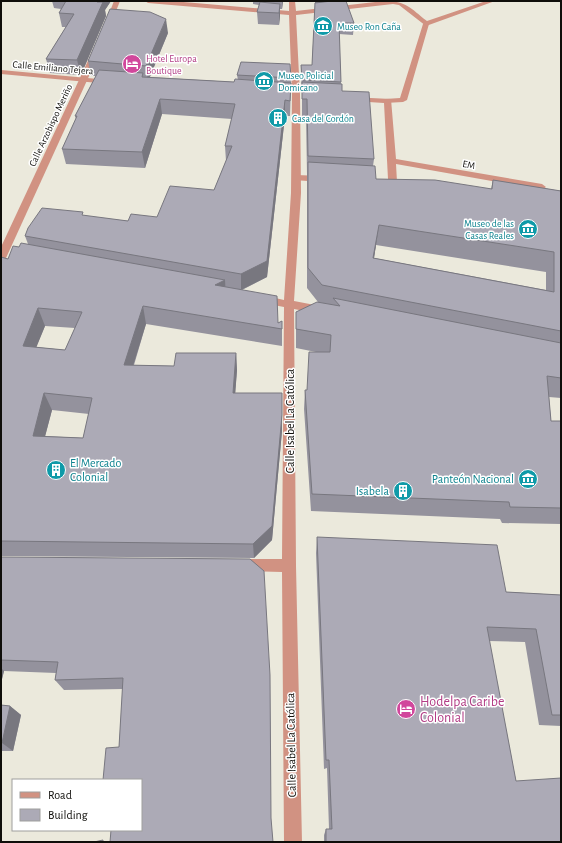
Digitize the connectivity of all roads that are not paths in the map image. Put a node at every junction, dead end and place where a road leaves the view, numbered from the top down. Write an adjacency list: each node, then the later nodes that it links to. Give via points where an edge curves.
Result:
1 (117, 1): 6 (street)
2 (148, 1): 4 (street)
3 (492, 1): 5 (street)
4 (292, 7): 5 (street, via 393,2 401,4); 14 (street, Calle Isabel La Católica)
5 (426, 24): 12 (street, via 403,100)
6 (106, 29)
7 (100, 44): 9 (street, Calle Arzobispo Meriño)
8 (1, 72): 9 (street, Calle Emiliano Tejera)
9 (84, 80): 10 (street, Calle Emiliano Tejera); 18 (street, Calle Arzobispo Meriño)
10 (115, 82)
11 (342, 98): 12 (street)
12 (388, 101): 13 (street)
13 (392, 161): 16 (street, via 393,182); 17 (street, EM)
14 (296, 178): 15 (street); 20 (street, Calle Isabel La Católica)
15 (333, 180)
16 (370, 181)
17 (542, 187)
18 (4, 254)
19 (250, 297): 20 (street)
20 (289, 304): 21 (street); 23 (street, Calle Isabel La Católica)
21 (328, 312)
22 (225, 565): 23 (street)
23 (289, 566): 24 (street, Calle Isabel La Católica)
24 (293, 842)

